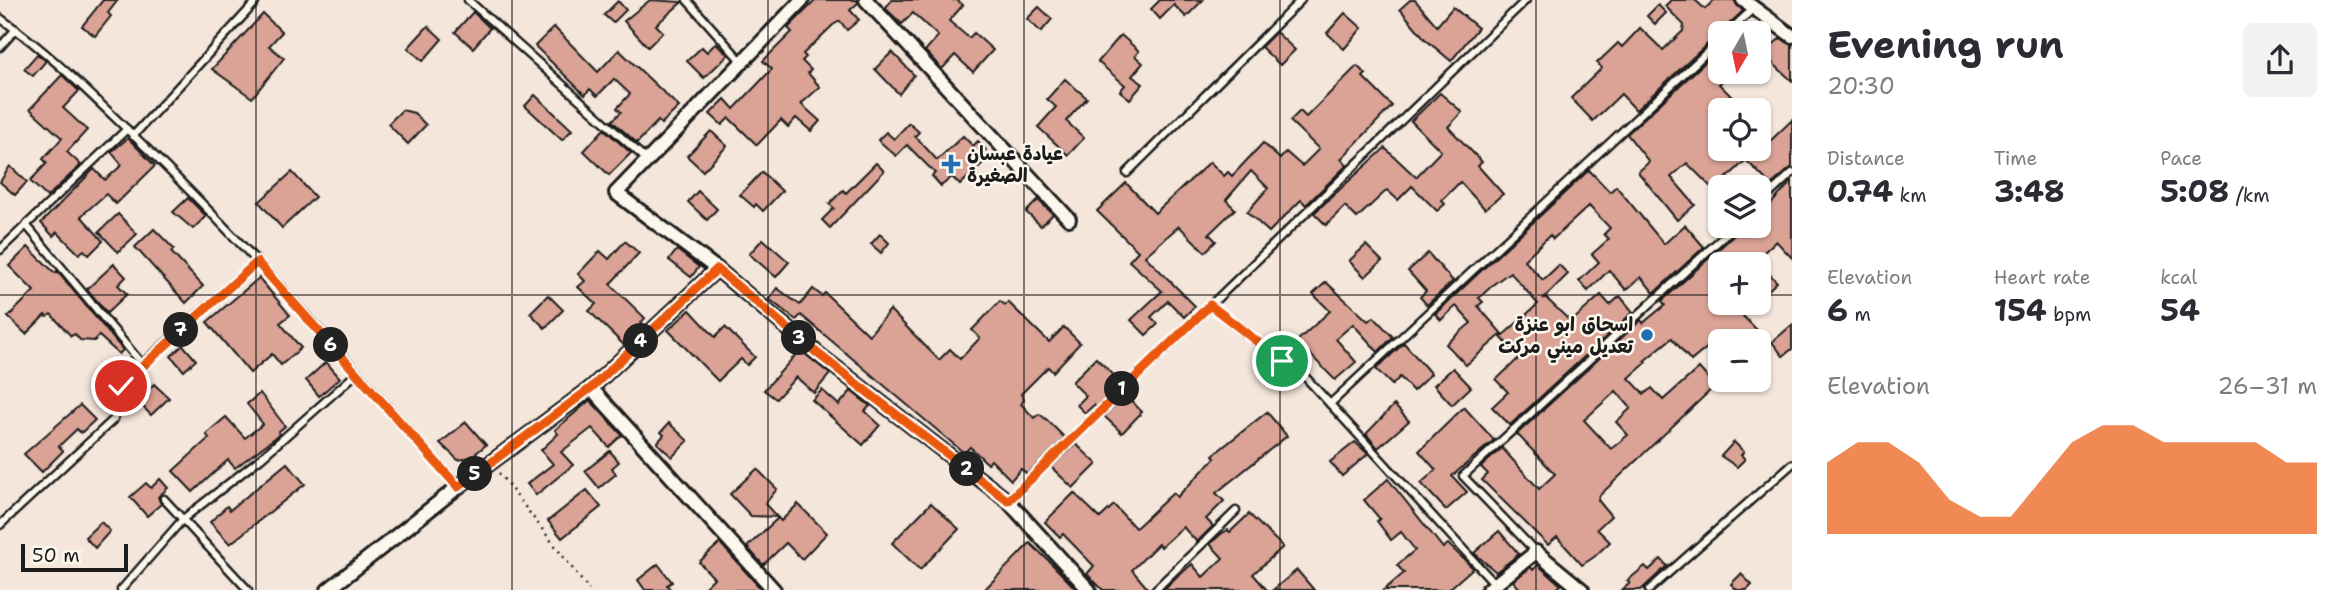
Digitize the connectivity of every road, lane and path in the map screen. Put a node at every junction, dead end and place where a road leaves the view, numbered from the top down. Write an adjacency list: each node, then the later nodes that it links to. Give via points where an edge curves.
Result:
1 (468, 0): 18 (lane)
2 (687, 0): 15 (lane)
3 (802, 0): 15 (street)
4 (1301, 0): 19 (lane)
5 (1526, 0): 28 (lane)
6 (254, 1): 17 (lane)
7 (875, 3): 22 (street)
8 (1748, 4): 10 (lane); 12 (street)
9 (0, 18): 11 (lane)
10 (1736, 21)
11 (16, 29): 13 (lane); 16 (lane)
12 (1792, 36)
13 (0, 47)
14 (1708, 51): 32 (lane)
15 (743, 64): 18 (street)
16 (127, 129): 17 (lane); 23 (lane)
17 (133, 136): 26 (lane)
18 (647, 160): 27 (street, via 616,193)
19 (1128, 173)
20 (1792, 173): 21 (lane)
21 (1771, 193)
22 (1069, 219)
23 (27, 226): 25 (lane); 29 (lane)
24 (1722, 238): 41 (lane, via 1463,475)
25 (0, 250)
26 (257, 262): 29 (lane); 30 (lane)
27 (717, 269): 31 (street); 37 (street)
28 (1210, 305): 32 (lane, via 1297,368); 37 (lane)
29 (142, 364): 40 (lane, via 121,386 114,419)
30 (357, 373): 35 (lane); 39 (lane)
31 (591, 388): 33 (street); 47 (street)
32 (1330, 404): 42 (lane)
33 (491, 462): 35 (street); 46 (path)
34 (1792, 464): 51 (lane)
35 (458, 487): 45 (street)
36 (164, 499): 39 (lane)
37 (1008, 501): 48 (street)
38 (1236, 511): 49 (lane)
39 (183, 519): 43 (lane); 44 (lane)
40 (0, 525)
41 (1536, 552): 42 (street); 50 (street)
42 (1491, 587)
43 (121, 590)
44 (248, 590)
45 (328, 590)
46 (589, 590)
47 (774, 590)
48 (1089, 590)
49 (1155, 590)
50 (1582, 590)
51 (1649, 590)

